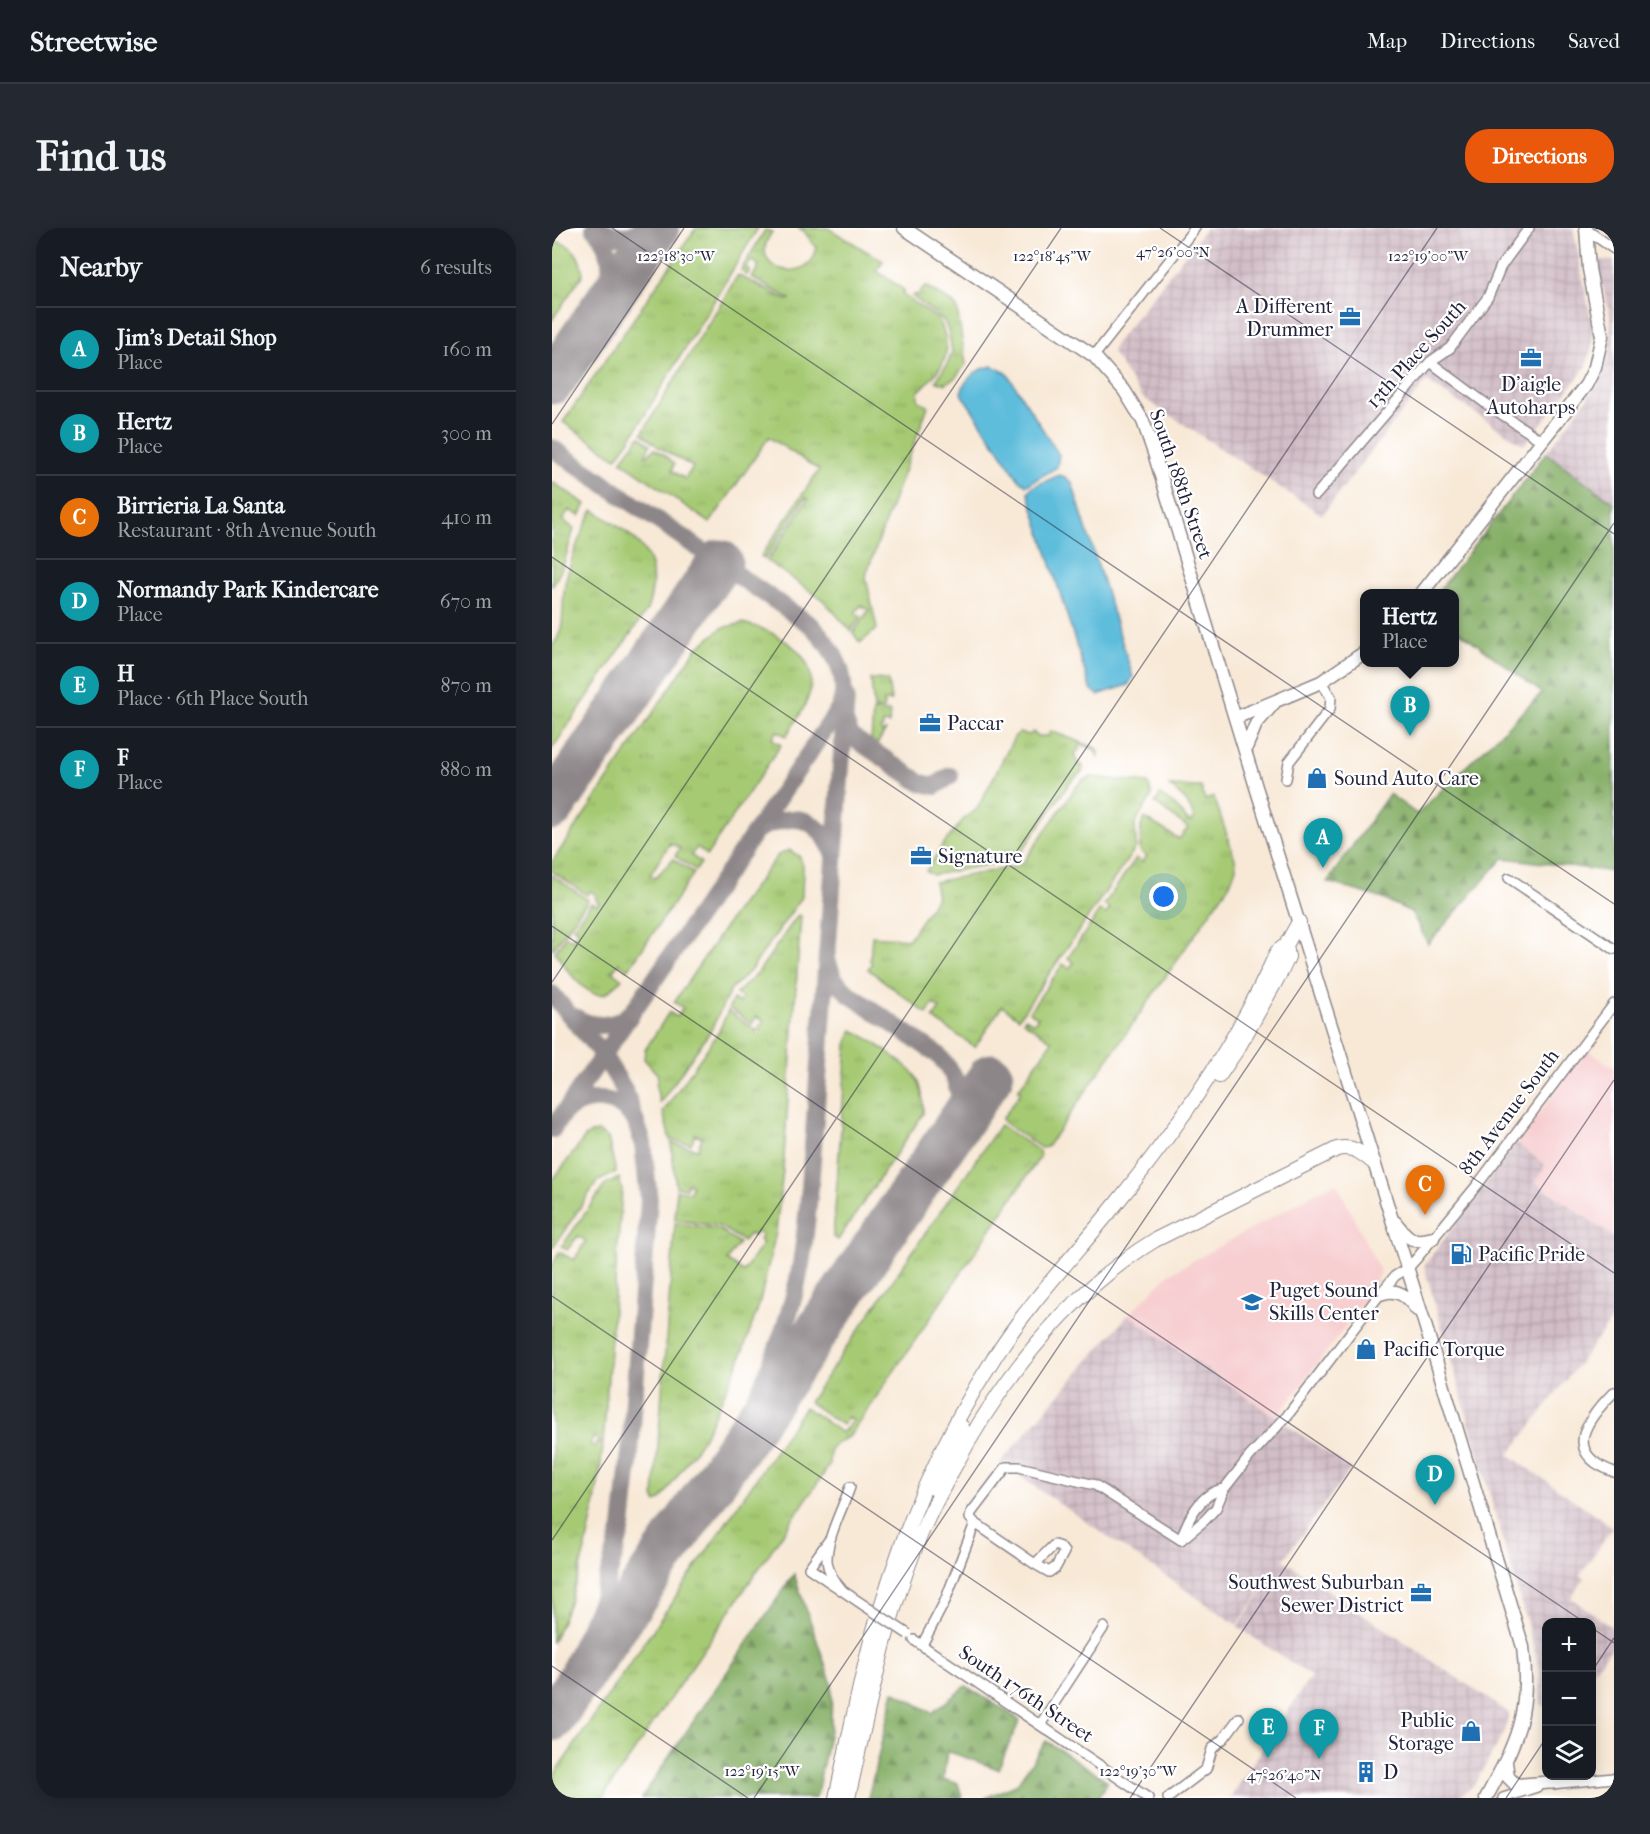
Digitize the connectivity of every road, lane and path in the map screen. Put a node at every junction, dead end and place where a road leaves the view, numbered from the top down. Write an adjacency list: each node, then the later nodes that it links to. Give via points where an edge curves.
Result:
1 (904, 228): 6 (main road, South 188th Street)
2 (1195, 228): 6 (street)
3 (1529, 228): 7 (street, 13th Place South, via 1502,266 1488,297 1450,348)
4 (1585, 228): 5 (street); 8 (main road, via 1602,336 1599,353 1586,385)
5 (1614, 249)
6 (1094, 356): 14 (main road, South 188th Street, via 1124,390 1143,421)
7 (1430, 362): 8 (street); 9 (street, 13th Place South)
8 (1542, 441): 10 (main road)
9 (1316, 495)
10 (1425, 589)
11 (1360, 655): 12 (main road)
12 (1321, 682): 13 (main road); 16 (street, via 1331,698 1330,709 1289,762)
13 (1276, 701): 14 (main road); 15 (main road, via 1256,724)
14 (1235, 718): 15 (main road, South 188th Street)
15 (1245, 750): 18 (main road, South 188th Street)
16 (1286, 779)
17 (1509, 878): 20 (street)
18 (1299, 922): 19 (highway); 22 (main road, South 188th Street)
19 (1286, 945): 32 (highway, via 1288,957 1282,970 1238,1048 1149,1173 1033,1314 994,1371 941,1472); 45 (highway, via 1277,952 1240,1023 1192,1101 1149,1162 1038,1296 998,1352 946,1440 916,1506 888,1584)
20 (1614, 949)
21 (1614, 1004): 24 (street, 8th Avenue South)
22 (1374, 1163): 23 (main road, South 188th Street); 32 (highway, via 1355,1149 1337,1149 1155,1240 1103,1276 1072,1304 1007,1381 974,1430)
23 (1390, 1217): 24 (main road, via 1411,1239); 25 (main road, South 188th Street)
24 (1433, 1238): 25 (street, 8th Avenue South)
25 (1408, 1268): 26 (street, 8th Avenue South); 27 (main road, South 188th Street)
26 (1380, 1294): 27 (main road, via 1393,1291 1406,1296); 31 (street, 8th Avenue South, via 1287,1416)
27 (1423, 1318): 42 (main road, South 188th Street, via 1523,1647 1524,1708)
28 (1614, 1392): 29 (street, via 1584,1432 1584,1451 1593,1462)
29 (1614, 1472)
30 (850, 1487): 34 (street)
31 (1224, 1489): 35 (street, 8th Avenue South, via 1216,1508); 35 (street, 8th Avenue South, via 1216,1490 1202,1502 1186,1524)
32 (928, 1518): 46 (highway, via 886,1639)
33 (975, 1523): 35 (street, via 971,1513 1006,1467 1019,1467 1095,1485); 36 (street); 39 (street, via 945,1601)
34 (833, 1533): 37 (street, via 827,1561); 37 (street, South 176th Street, via 809,1568)
35 (1181, 1540)
36 (1035, 1564)
37 (842, 1590): 39 (street, South 176th Street, bridge)
38 (1104, 1627): 41 (street)
39 (915, 1640): 41 (street, South 176th Street)
40 (1239, 1718): 48 (street, via 1212,1749 1206,1768)
41 (1040, 1725): 47 (street, South 176th Street)
42 (1506, 1762): 44 (main road, via 1508,1777 1516,1785); 49 (main road, South 188th Street)
43 (1614, 1778): 44 (street)
44 (1555, 1782): 50 (street)
45 (836, 1798)
46 (848, 1798)
47 (1148, 1798)
48 (1168, 1798)
49 (1486, 1798)
50 (1503, 1798)

